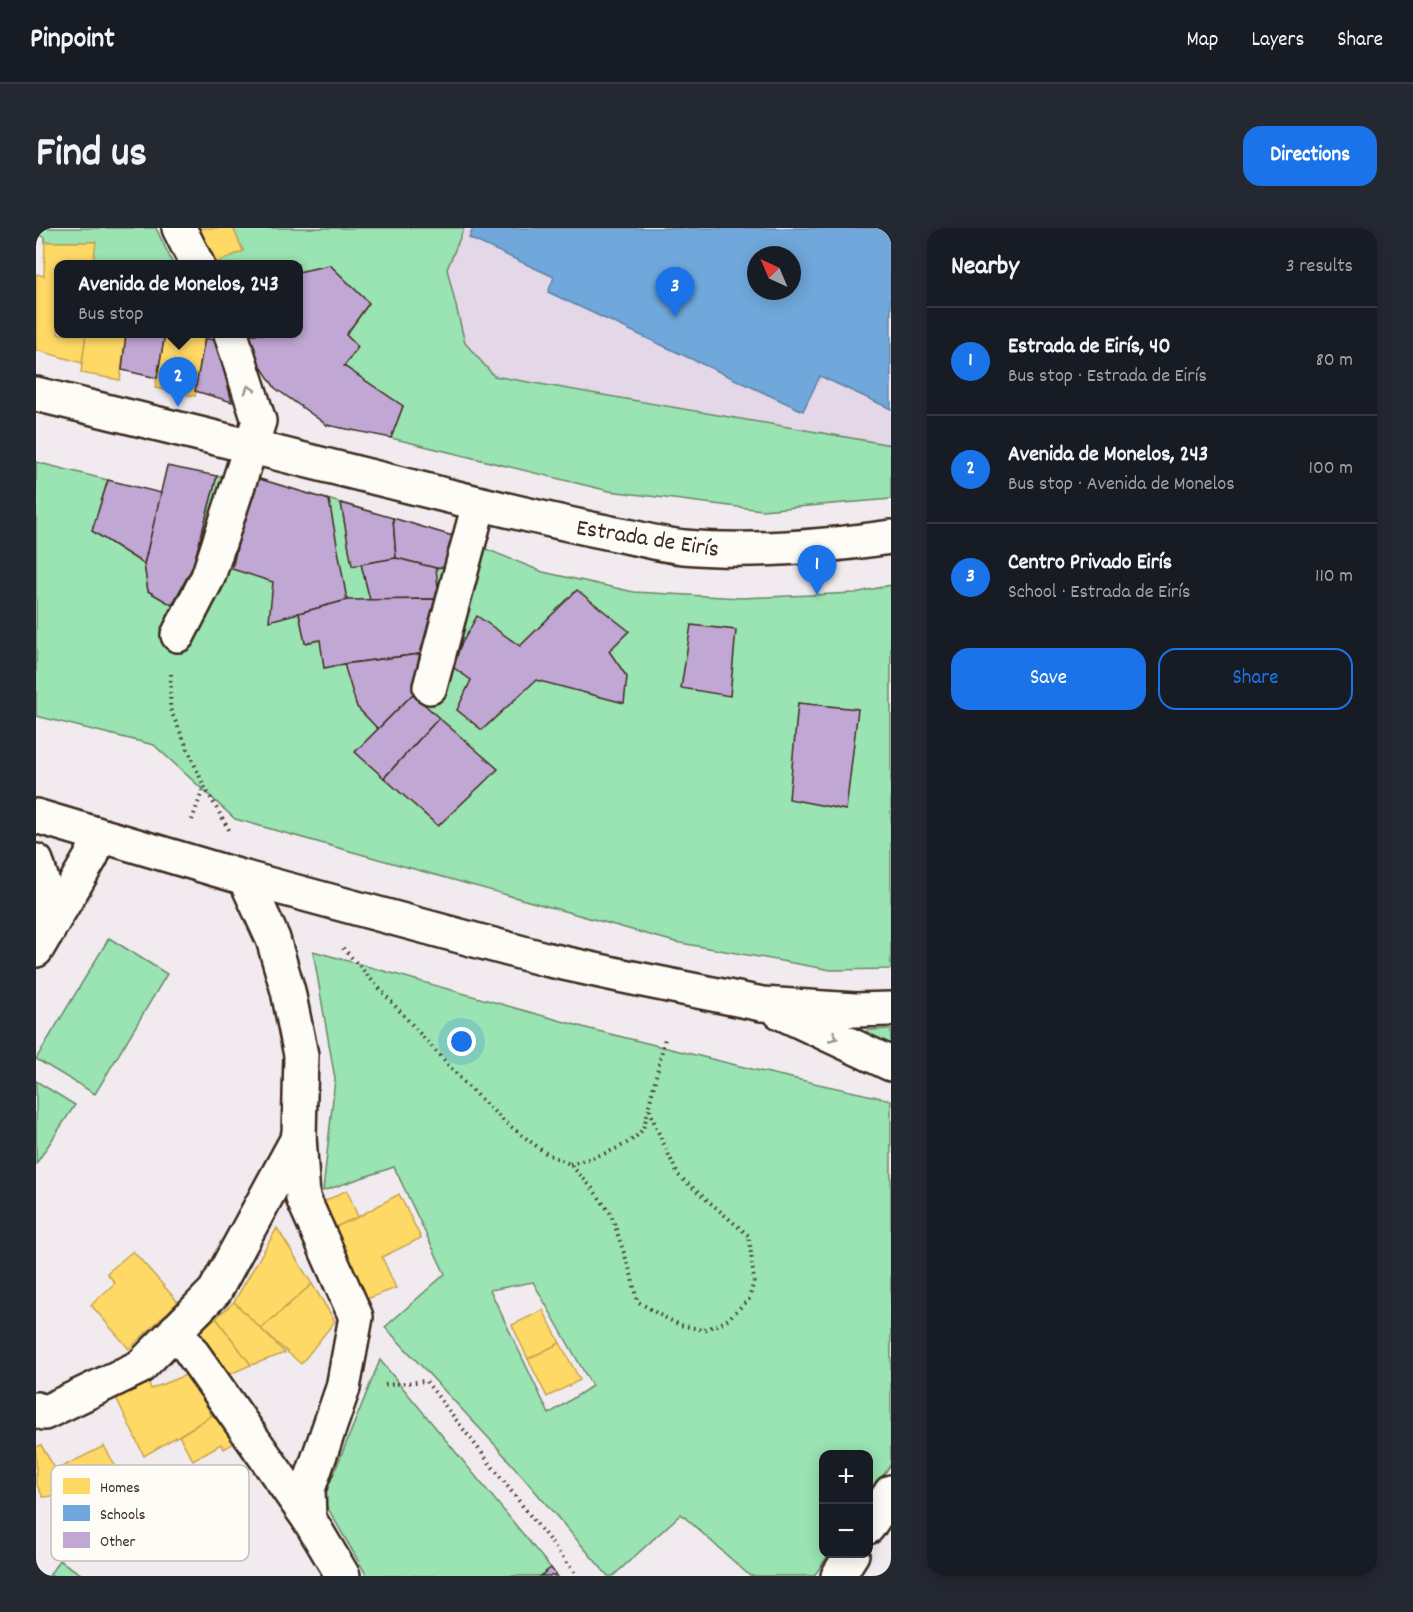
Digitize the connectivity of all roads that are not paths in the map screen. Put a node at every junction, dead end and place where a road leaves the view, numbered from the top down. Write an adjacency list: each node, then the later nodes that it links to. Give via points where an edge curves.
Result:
1 (179, 228): 2 (street)
2 (195, 260)
3 (233, 338): 5 (street, one-way to 3, via 259,421)
4 (36, 394): 5 (street, Estrada de Eirís)
5 (251, 445): 6 (street, Estrada de Eirís); 8 (street, via 208,578)
6 (479, 504): 7 (street, Estrada de Eirís, via 682,547 761,551); 9 (street)
7 (891, 537)
8 (178, 635)
9 (430, 687)
10 (36, 816): 11 (street)
11 (100, 836): 13 (street); 14 (street)
12 (36, 861): 14 (street, via 46,893)
13 (245, 878): 15 (street, via 545,959); 18 (street, via 273,939 288,991 301,1055)
14 (42, 940)
15 (762, 1004): 16 (street); 17 (street, one-way to 17)
16 (891, 1009)
17 (891, 1064)
18 (299, 1136): 19 (street, via 215,1291); 22 (street, via 303,1198 356,1317 343,1388 308,1489)
19 (176, 1330): 20 (street, via 140,1367 44,1413); 22 (street)
20 (36, 1409)
21 (891, 1492): 23 (street)
22 (309, 1519): 25 (street)
23 (873, 1519)
24 (849, 1558): 26 (street)
25 (343, 1576)
26 (838, 1576)

